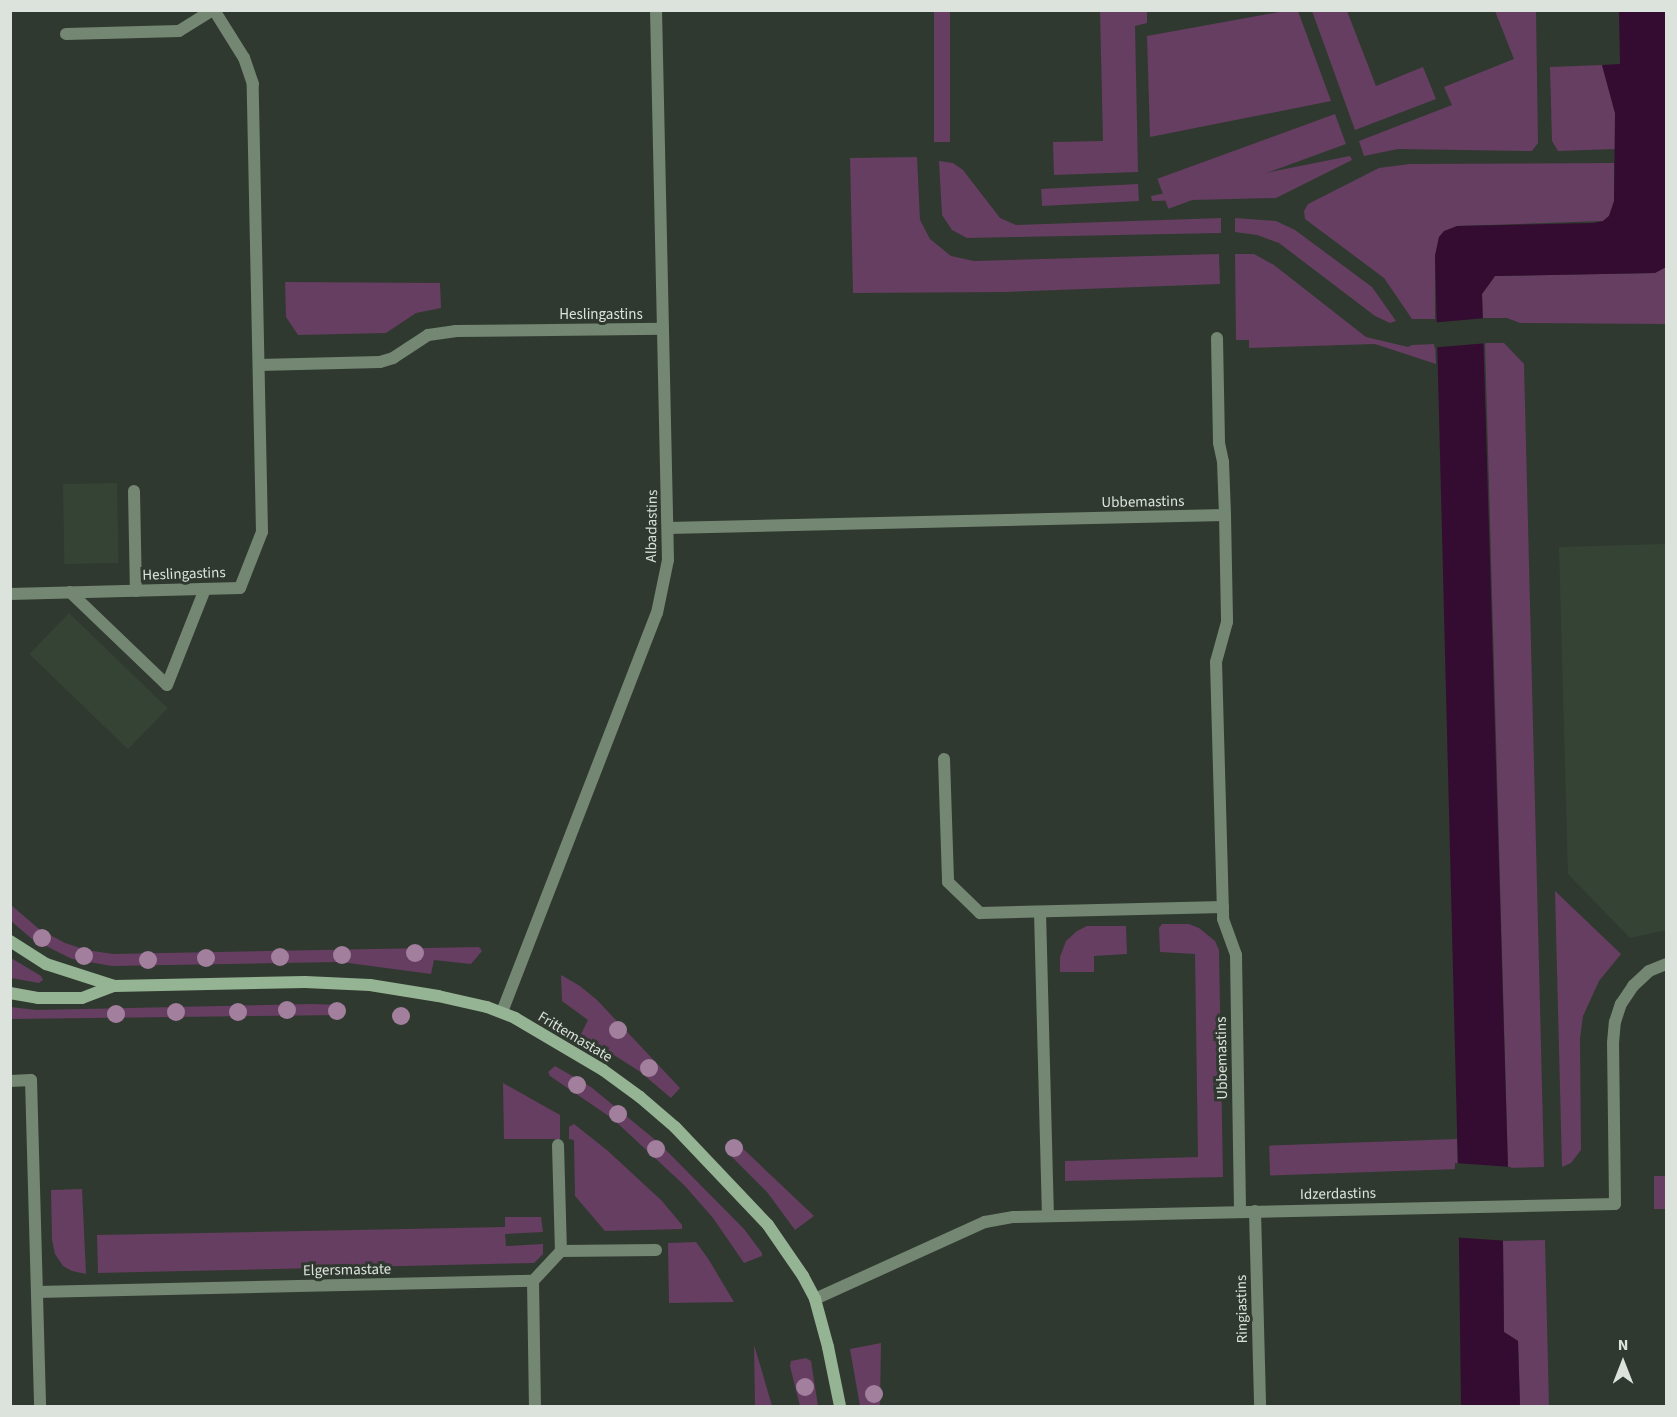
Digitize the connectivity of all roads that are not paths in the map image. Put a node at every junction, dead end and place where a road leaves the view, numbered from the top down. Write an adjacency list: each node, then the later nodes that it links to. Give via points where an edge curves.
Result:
1 (213, 10): 3 (street, via 179,31); 6 (street, Heslingastins, via 244,58 253,84)
2 (656, 10): 4 (street, Albadastins)
3 (66, 34)
4 (663, 329): 6 (street, Heslingastins, via 455,331 428,336 380,362); 9 (street, Albadastins)
5 (1217, 338): 8 (street)
6 (259, 365): 10 (street, Heslingastins, via 262,531 240,588)
7 (134, 491): 11 (street)
8 (1225, 515): 9 (street, Ubbemastins); 15 (street, Ubbemastins, via 1227,622 1216,662)
9 (668, 528): 21 (street, Albadastins, via 668,560 657,613)
10 (205, 589): 11 (street, Heslingastins); 12 (street, via 167,685)
11 (136, 591): 12 (street, Heslingastins)
12 (70, 592): 13 (street, Heslingastins)
13 (10, 594)
14 (944, 759): 16 (street, via 948,882 980,913)
15 (1223, 907): 16 (street); 25 (street, Ubbemastins, via 1236,955)
16 (1040, 912): 26 (street)
17 (10, 941): 19 (street, Frittemastate, via 46,964)
18 (1666, 964): 24 (street, Idzerdastins, via 1649,971 1633,986 1621,1004 1616,1022 1616,1204)
19 (114, 986): 20 (street, Frittemastate, via 82,998 38,998); 21 (street, Frittemastate, via 305,982 370,985)
20 (10, 993)
21 (502, 1012): 31 (street, Frittemastate, via 603,1070 675,1127 768,1225)
22 (10, 1081): 30 (street, via 30,1080)
23 (558, 1145): 28 (street)
24 (1255, 1211): 25 (street, Idzerdastins); 35 (street, Ringiastins)
25 (1240, 1212): 26 (street, Idzerdastins)
26 (1048, 1216): 31 (street, Idzerdastins, via 985,1222)
27 (656, 1250): 28 (street)
28 (561, 1251): 29 (street)
29 (533, 1281): 30 (street, Elgersmastate); 33 (street)
30 (37, 1292): 32 (street)
31 (814, 1299): 34 (street, Frittemastate, via 833,1365)
32 (40, 1407)
33 (536, 1407)
34 (840, 1407)
35 (1260, 1407)

